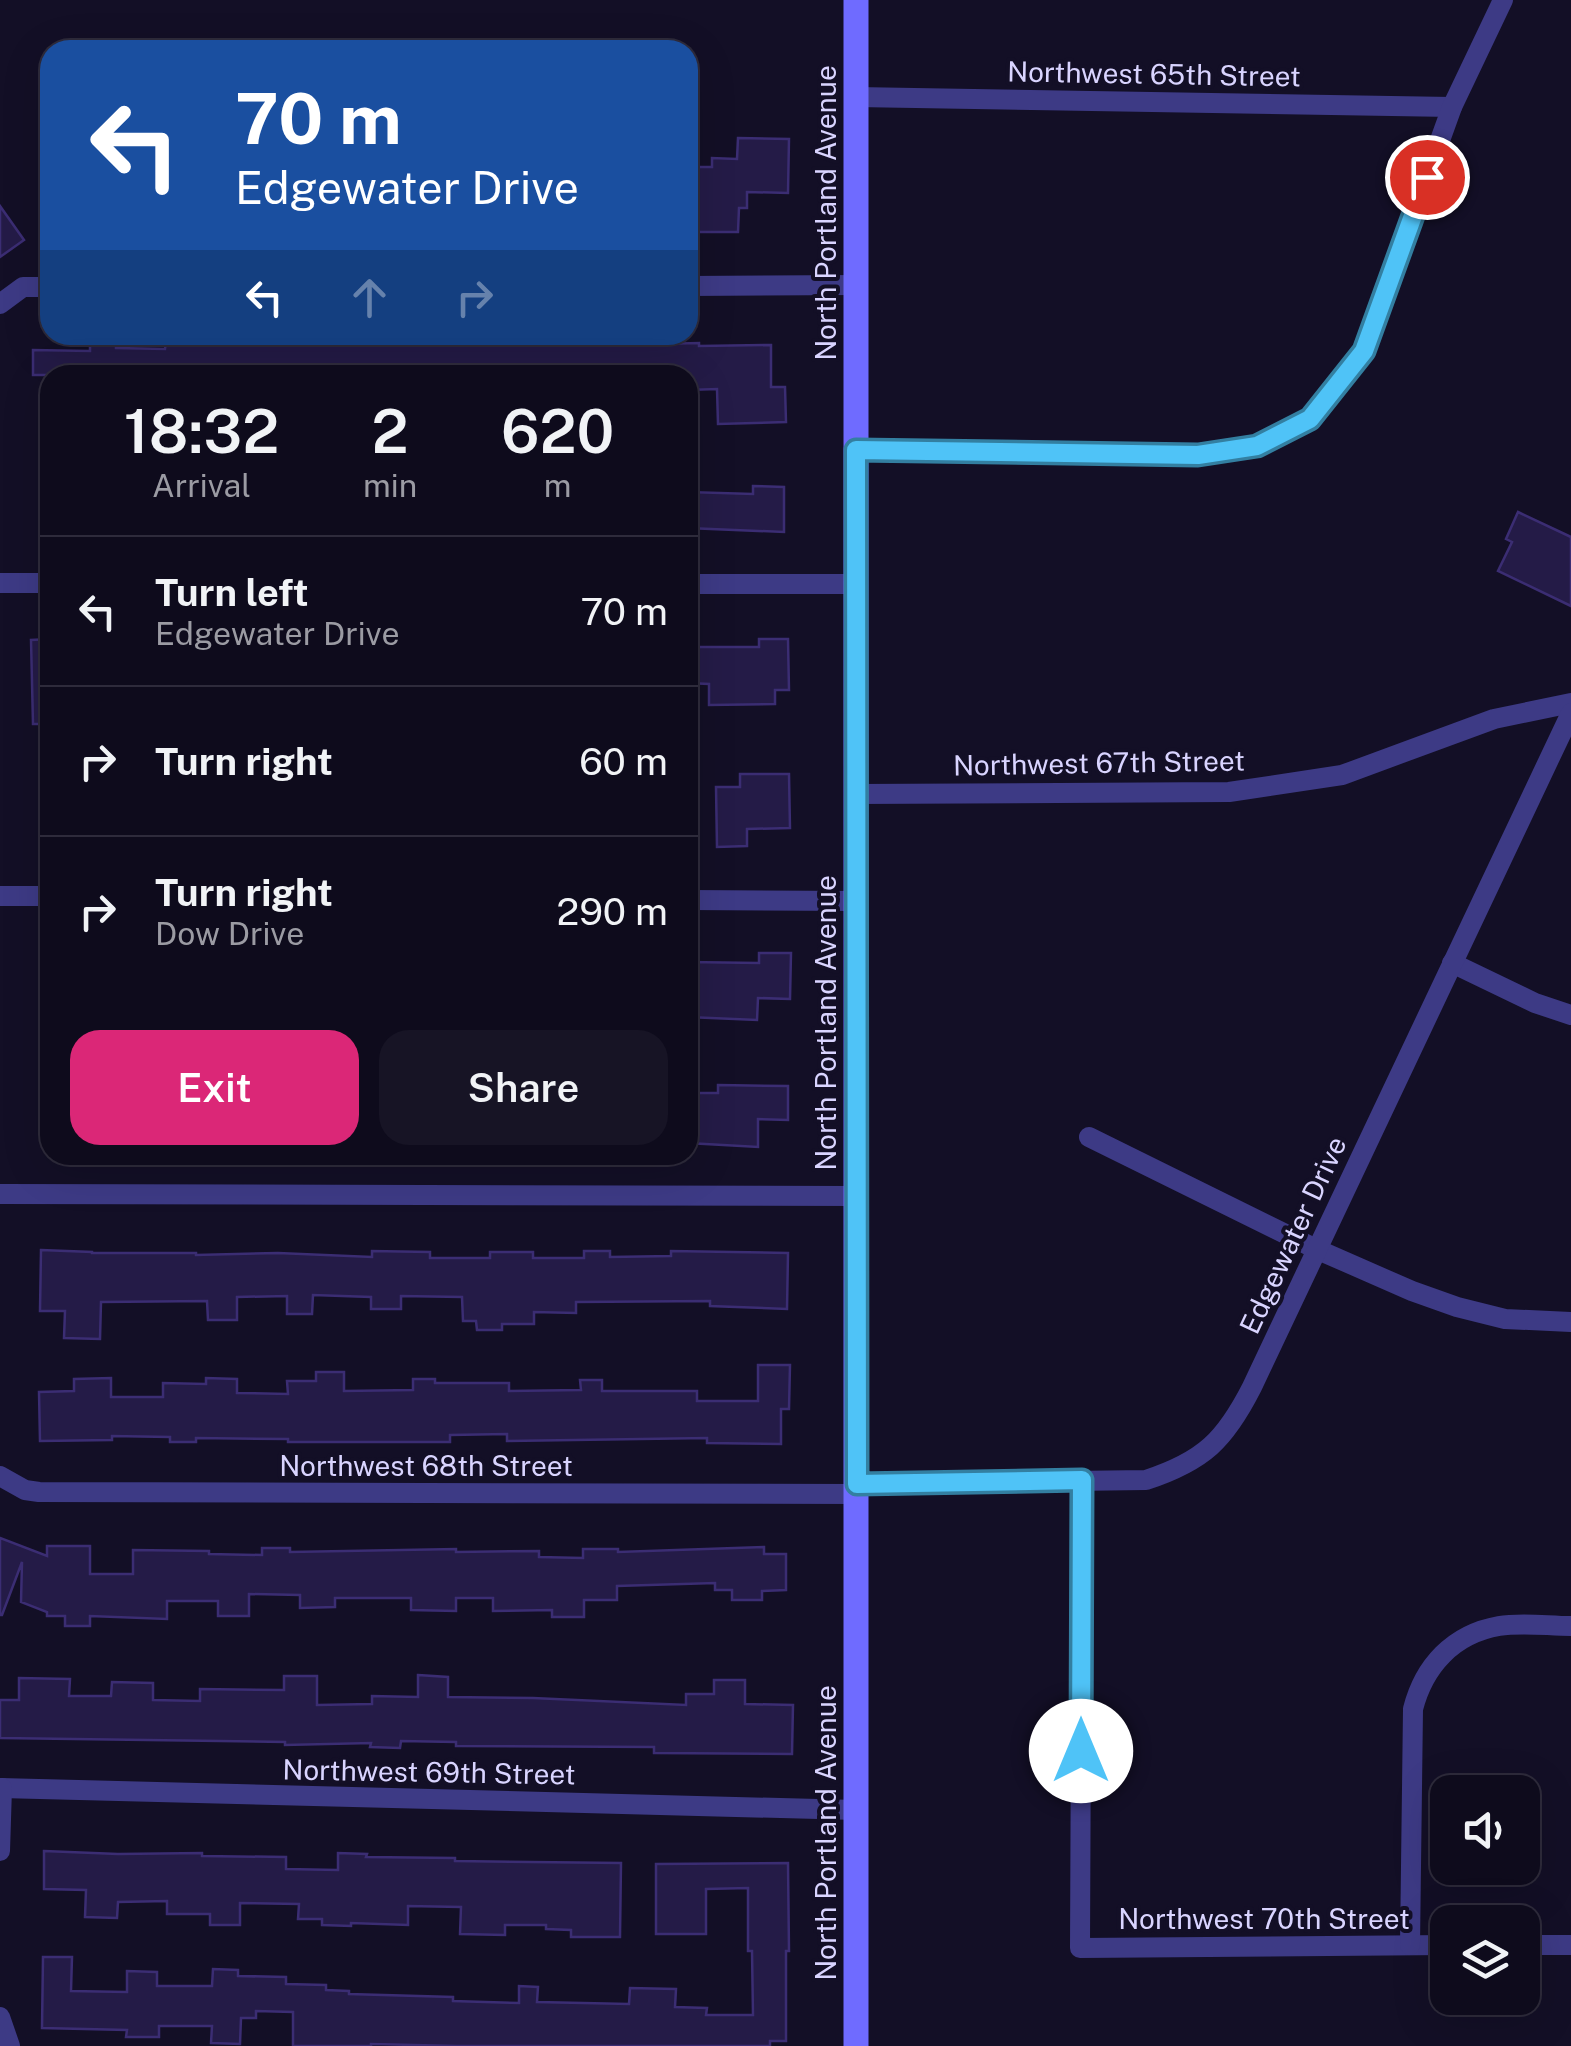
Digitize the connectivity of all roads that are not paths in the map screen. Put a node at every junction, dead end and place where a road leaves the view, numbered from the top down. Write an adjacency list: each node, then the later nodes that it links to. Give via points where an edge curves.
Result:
1 (856, 0): 3 (street, North Portland Avenue)
2 (1503, 0): 4 (street)
3 (856, 97): 4 (street, Northwest 65th Street); 7 (street, North Portland Avenue)
4 (1452, 107): 9 (street, via 1364,351 1310,419 1257,446 1198,455)
5 (40, 286): 8 (street, via 23,287)
6 (698, 286): 7 (street)
7 (857, 286): 9 (street, North Portland Avenue)
8 (0, 304)
9 (856, 450): 13 (street, North Portland Avenue)
10 (0, 583): 11 (street)
11 (40, 583)
12 (698, 584): 13 (street)
13 (857, 584): 16 (street, North Portland Avenue)
14 (1571, 703): 16 (street, Northwest 67th Street, via 1494,719 1342,775 1229,792)
15 (1571, 714): 21 (street, Edgewater Drive)
16 (856, 794): 20 (street, North Portland Avenue)
17 (0, 896): 18 (street)
18 (40, 896)
19 (698, 900): 20 (street)
20 (856, 901): 25 (street, North Portland Avenue)
21 (1452, 963): 22 (street); 26 (street, Edgewater Drive)
22 (1571, 1015)
23 (1088, 1137): 26 (street)
24 (0, 1194): 25 (street)
25 (856, 1196): 30 (street, North Portland Avenue)
26 (1316, 1249): 27 (street, via 1457,1307 1505,1319); 29 (street, Edgewater Drive, via 1224,1434 1202,1455 1160,1476)
27 (1571, 1322)
28 (0, 1476): 30 (street, Northwest 68th Street, via 40,1492)
29 (1082, 1480): 30 (street, Edgewater Drive); 38 (street, Northwest 70th Street, via 1080,1948)
30 (857, 1489): 33 (street, North Portland Avenue)
31 (1571, 1626): 38 (street, via 1500,1626 1468,1636 1428,1671 1413,1709)
32 (1, 1788): 33 (street, Northwest 69th Street); 34 (street)
33 (856, 1810): 41 (street, North Portland Avenue)
34 (0, 1851)
35 (1430, 1945): 38 (street, Northwest 70th Street)
36 (1540, 1945): 37 (street)
37 (1571, 1945)
38 (1410, 1946)
39 (0, 2017): 40 (street)
40 (10, 2046)
41 (856, 2046)

